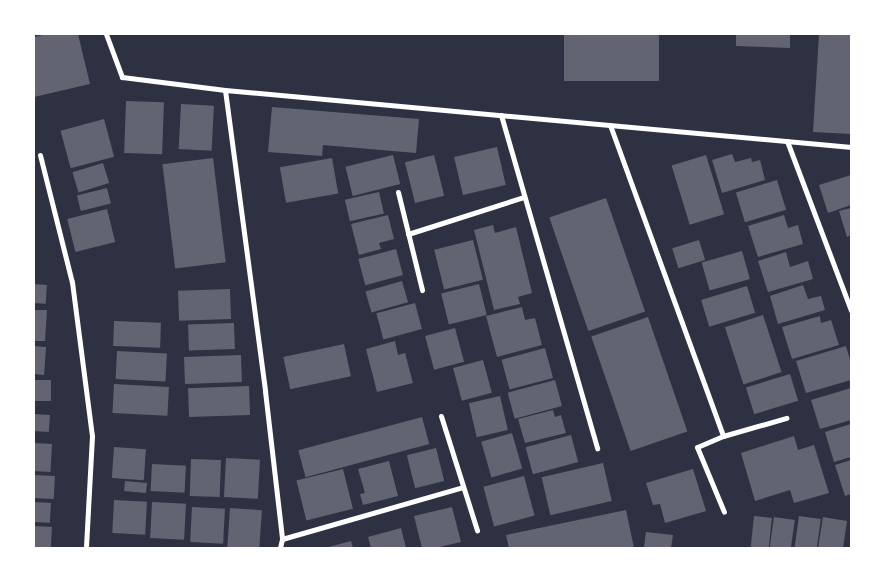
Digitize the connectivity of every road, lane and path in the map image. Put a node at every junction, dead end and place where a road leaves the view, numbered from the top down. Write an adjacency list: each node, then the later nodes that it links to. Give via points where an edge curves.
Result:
1 (106, 34): 2 (street, via 122,77)
2 (225, 90): 3 (street); 20 (street)
3 (501, 115): 4 (street); 9 (street)
4 (610, 125): 5 (street); 15 (street)
5 (787, 141): 6 (street); 12 (street)
6 (851, 147)
7 (40, 155): 21 (street, via 72,282 92,436)
8 (398, 192): 10 (street)
9 (524, 197): 10 (street); 16 (street)
10 (408, 234): 11 (street)
11 (422, 290)
12 (851, 310)
13 (441, 416): 17 (street)
14 (786, 418): 15 (street)
15 (723, 436): 18 (street, via 696,447)
16 (597, 448)
17 (464, 487): 19 (street); 20 (street)
18 (724, 512)
19 (477, 530)
20 (282, 539): 22 (street)
21 (86, 548)
22 (280, 548)

